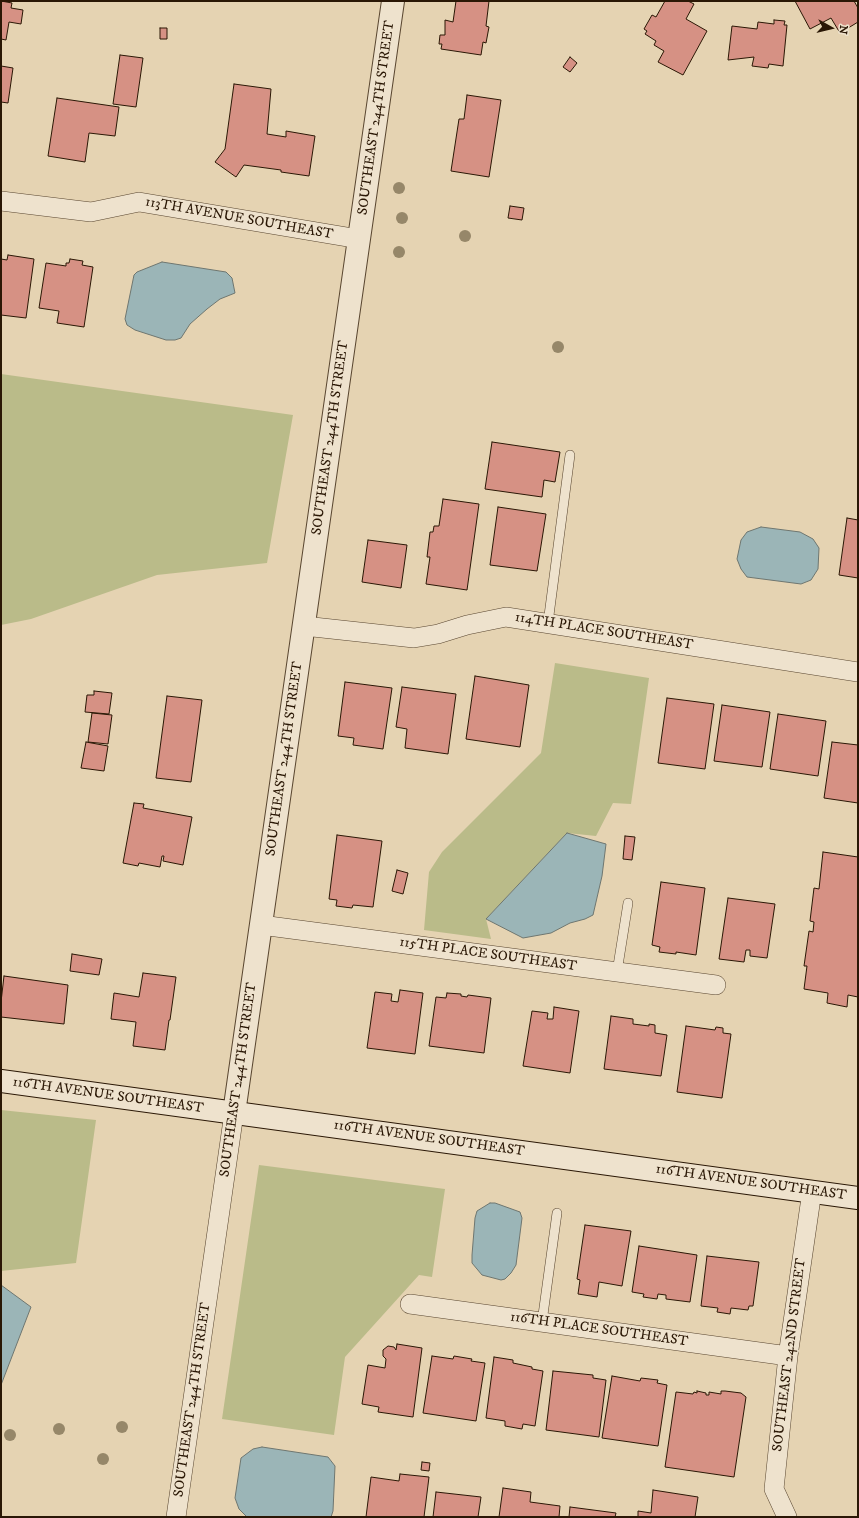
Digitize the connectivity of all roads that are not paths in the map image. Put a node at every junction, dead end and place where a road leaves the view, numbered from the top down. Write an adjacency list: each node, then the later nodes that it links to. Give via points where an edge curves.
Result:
1 (393, 1): 3 (street, SOUTHEAST 244TH STREET)
2 (1, 201): 3 (street, 113TH AVENUE SOUTHEAST, via 91,212 139,202)
3 (359, 239): 6 (street, SOUTHEAST 244TH STREET)
4 (570, 455): 5 (lane)
5 (548, 623): 6 (street, 114TH PLACE SOUTHEAST, via 506,617 414,638); 7 (street, 114TH PLACE SOUTHEAST)
6 (304, 626): 9 (street, SOUTHEAST 244TH STREET)
7 (858, 672)
8 (628, 903): 10 (lane)
9 (261, 925): 10 (street, 115TH PLACE SOUTHEAST); 13 (street, SOUTHEAST 244TH STREET)
10 (617, 972): 11 (street, 115TH PLACE SOUTHEAST)
11 (716, 985)
12 (1, 1081): 13 (street, 116TH AVENUE SOUTHEAST)
13 (234, 1113): 14 (street, 116TH AVENUE SOUTHEAST); 20 (street, SOUTHEAST 244TH STREET)
14 (812, 1191): 15 (street, 116TH AVENUE SOUTHEAST); 19 (street, SOUTHEAST 242ND STREET)
15 (858, 1198)
16 (557, 1213): 18 (lane)
17 (410, 1304): 18 (street, 116TH PLACE SOUTHEAST)
18 (542, 1322): 19 (street, 116TH PLACE SOUTHEAST)
19 (788, 1356): 21 (street, SOUTHEAST 242ND STREET, via 774,1489)
20 (176, 1517)
21 (787, 1517)

